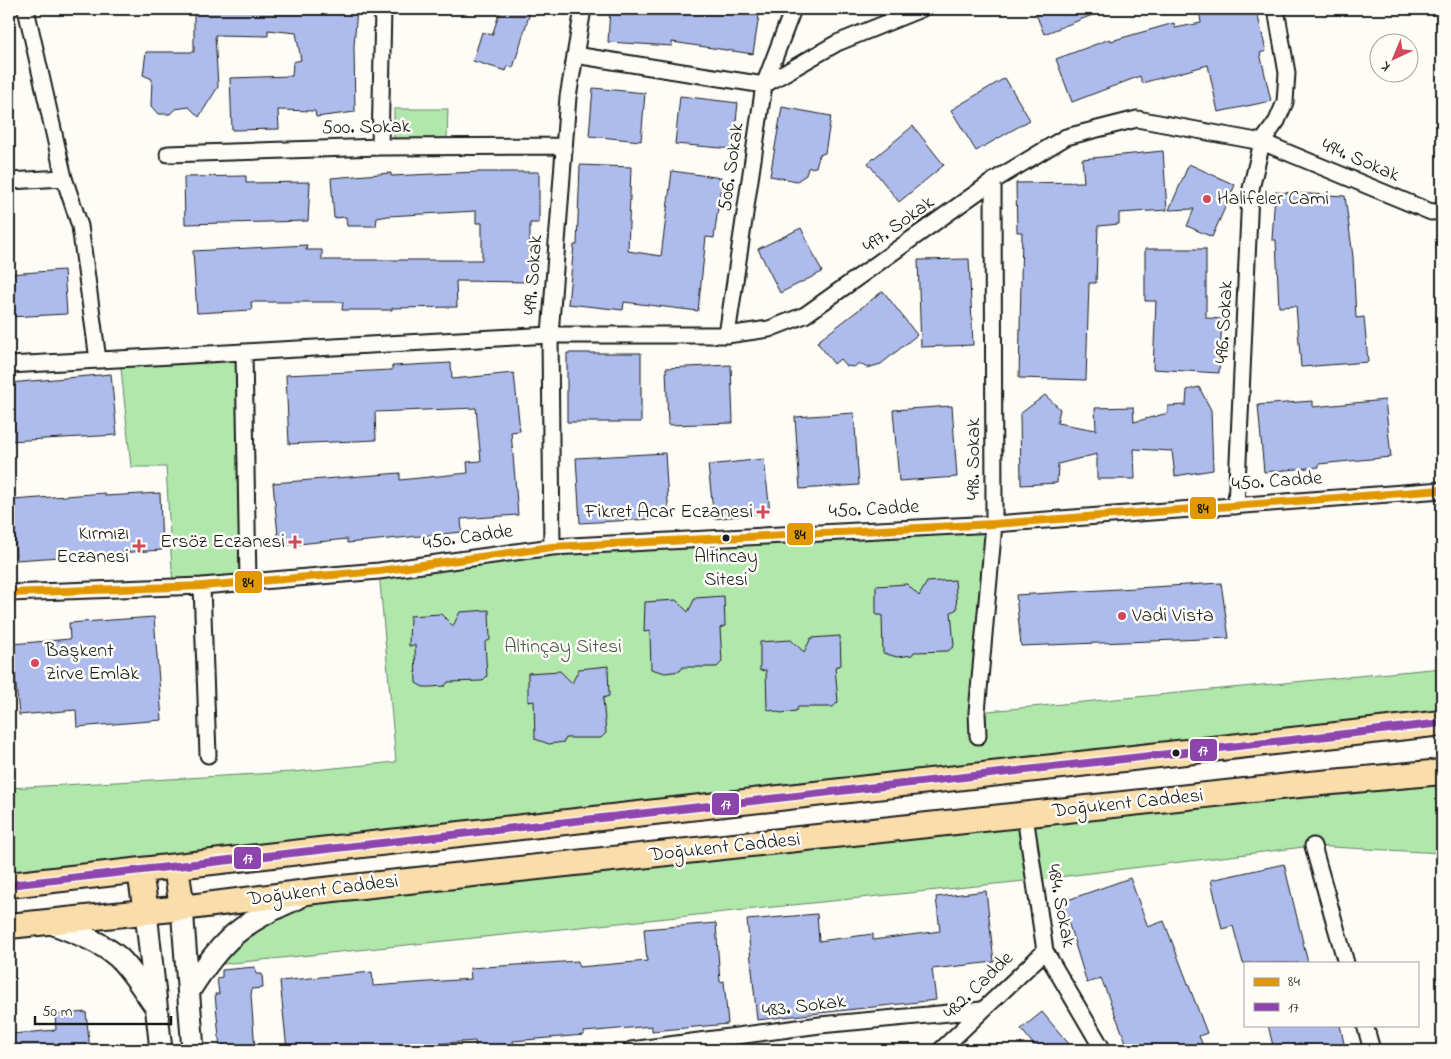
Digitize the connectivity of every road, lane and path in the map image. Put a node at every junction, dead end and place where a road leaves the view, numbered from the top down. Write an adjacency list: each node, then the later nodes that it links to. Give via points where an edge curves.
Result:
1 (26, 9): 13 (street)
2 (383, 9): 11 (street)
3 (583, 9): 7 (street, 499. Sokak)
4 (793, 9): 8 (street, 506. Sokak)
5 (921, 9): 8 (street, via 836,43)
6 (1276, 9): 9 (street, via 1287,73 1285,102 1277,121)
7 (575, 55): 8 (street); 10 (street, 499. Sokak)
8 (764, 85): 18 (street, 506. Sokak)
9 (1262, 142): 14 (street, 497. Sokak, via 1137,118 1066,138); 16 (street, 494. Sokak, via 1430,212); 23 (street, 496. Sokak, via 1250,193)
10 (564, 146): 11 (street, 500. Sokak); 17 (street, 499. Sokak)
11 (380, 147): 12 (street, 500. Sokak)
12 (168, 154)
13 (64, 178): 15 (street); 20 (street, via 80,226)
14 (993, 180): 18 (street, 497. Sokak, via 805,315 769,329); 24 (street, 498. Sokak)
15 (9, 181)
16 (1442, 211)
17 (550, 334): 18 (street, 497. Sokak); 19 (street, 497. Sokak); 25 (street, 499. Sokak)
18 (727, 335)
19 (244, 353): 20 (street, 497. Sokak); 26 (street)
20 (98, 360): 21 (street, 497. Sokak)
21 (9, 365)
22 (1442, 490): 23 (street, 450. Cadde)
23 (1236, 506): 24 (street, 450. Cadde)
24 (994, 524): 25 (street, 450. Cadde); 30 (street, 498. Sokak)
25 (552, 547): 26 (street, 450. Cadde, via 379,571)
26 (248, 582): 27 (street, 450. Cadde)
27 (202, 586): 28 (street, 450. Cadde); 31 (street)
28 (9, 593)
29 (1442, 723): 35 (main road, Doğukent Caddesi)
30 (978, 736)
31 (208, 755)
32 (1442, 772): 33 (main road, Doğukent Caddesi)
33 (1024, 816): 38 (main road, Doğukent Caddesi); 43 (street, 484. Sokak)
34 (1312, 846): 44 (street)
35 (176, 867): 36 (main road, Doğukent Caddesi); 39 (main road)
36 (140, 871): 37 (main road, Doğukent Caddesi); 40 (main road)
37 (9, 885)
38 (315, 891): 39 (main road, Doğukent Caddesi); 45 (main road, via 263,912 232,935 215,952)
39 (182, 908): 40 (main road, Doğukent Caddesi); 45 (main road)
40 (146, 912): 41 (main road, Doğukent Caddesi); 46 (main road)
41 (49, 922): 42 (main road, Doğukent Caddesi); 46 (main road, via 85,936 108,950 124,964)
42 (9, 926)
43 (1045, 952): 47 (street, 482. Cadde); 53 (street, 484. Sokak)
44 (1346, 962)
45 (189, 991): 50 (main road)
46 (156, 1007): 49 (main road)
47 (982, 1010): 51 (street, 483. Sokak, via 820,1025); 52 (street, 482. Cadde)
48 (1365, 1026): 54 (street)
49 (161, 1050)
50 (193, 1050)
51 (630, 1050)
52 (942, 1050)
53 (1103, 1050)
54 (1372, 1050)

